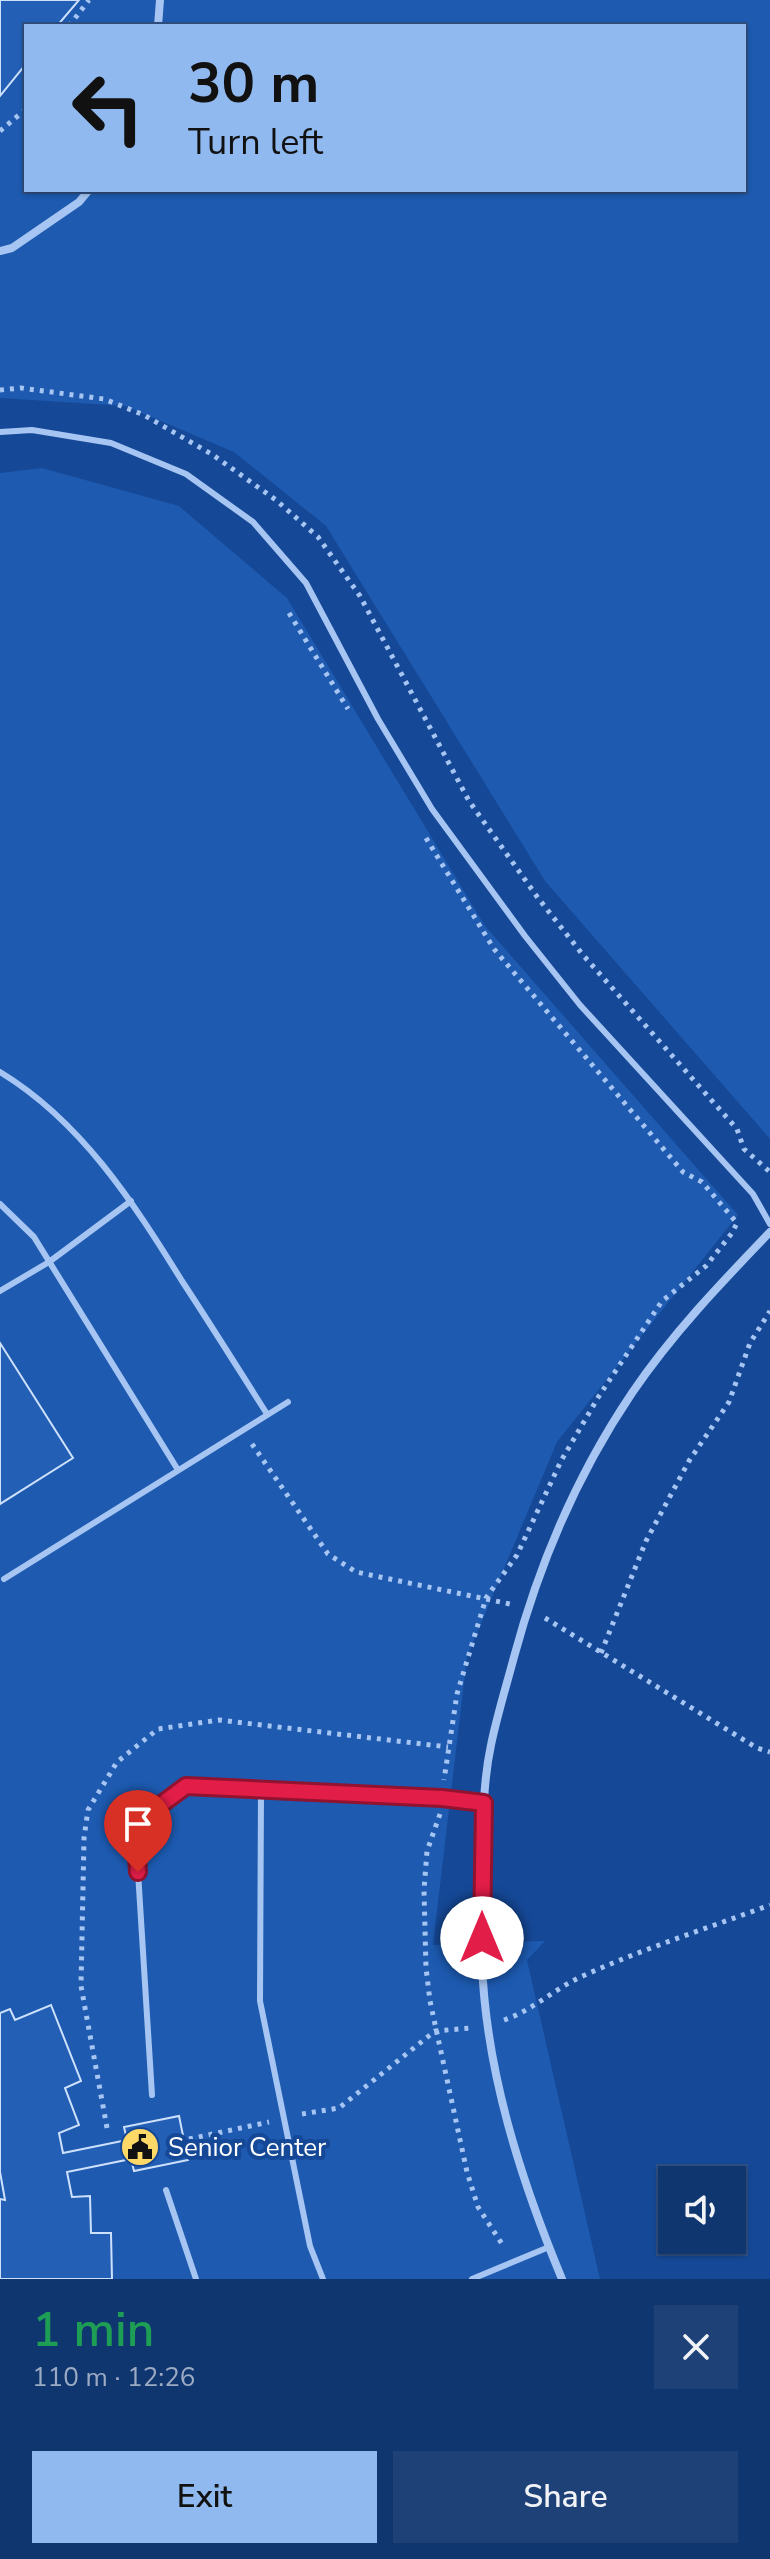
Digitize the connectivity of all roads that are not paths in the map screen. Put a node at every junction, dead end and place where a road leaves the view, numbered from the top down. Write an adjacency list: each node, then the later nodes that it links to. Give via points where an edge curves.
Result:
1 (160, 0): 2 (street)
2 (158, 24)
3 (87, 192): 4 (street, via 12,248)
4 (0, 251)
5 (0, 432): 9 (lane, via 32,430 111,443 186,474 253,522 306,583 378,719 450,835 580,1005 753,1194)
6 (0, 1072): 7 (lane, via 26,1087 92,1150)
7 (131, 1201): 11 (lane); 14 (lane)
8 (0, 1204): 11 (lane, via 34,1237)
9 (770, 1224)
10 (770, 1232): 18 (street, via 658,1356 579,1484 527,1609 491,1746)
11 (49, 1262): 12 (lane); 15 (lane)
12 (0, 1291)
13 (288, 1402): 14 (lane)
14 (267, 1414): 15 (lane)
15 (178, 1470): 16 (lane)
16 (4, 1579)
17 (261, 1790): 18 (lane); 19 (lane, via 186,1786 151,1812 136,1840); 23 (lane, via 260,2001 310,2246)
18 (484, 1803): 21 (street, via 482,1965 489,2024 507,2119)
19 (152, 2095)
20 (166, 2190): 22 (lane)
21 (549, 2247): 24 (lane); 25 (street)
22 (196, 2279)
23 (323, 2279)
24 (472, 2279)
25 (562, 2279)

